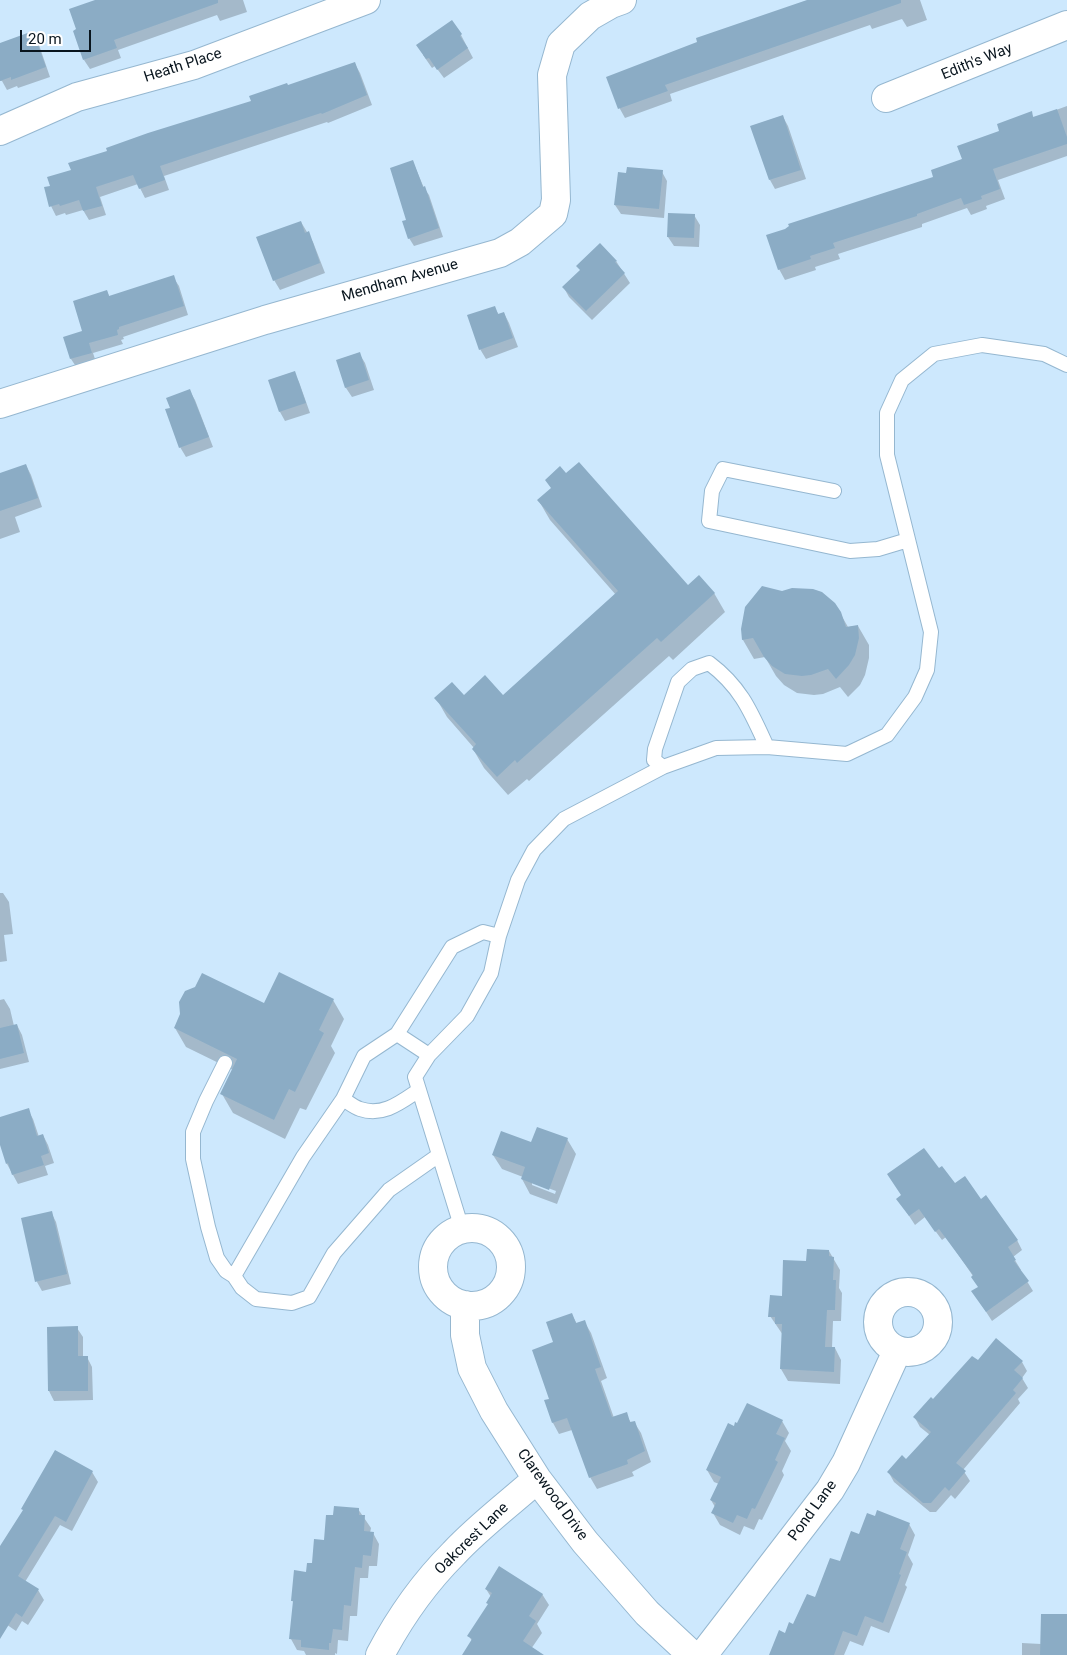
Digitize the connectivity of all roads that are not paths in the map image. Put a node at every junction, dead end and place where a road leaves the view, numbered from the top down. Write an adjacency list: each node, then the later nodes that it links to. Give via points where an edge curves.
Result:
1 (366, 0): 5 (street, Heath Place, via 194,65 77,97)
2 (622, 0): 7 (street, Mendham Avenue, via 590,16 561,44 552,75 556,200 553,214 520,242 500,253 265,320)
3 (1067, 25): 4 (street, Edith's Way)
4 (886, 98)
5 (0, 131)
6 (1067, 365): 9 (lane, via 1044,354 982,345 934,354 902,380 887,413 887,455)
7 (0, 404)
8 (834, 491): 9 (lane, via 723,469 712,492 709,521 850,551 878,549)
9 (908, 540): 10 (lane, via 931,632 927,670 915,698 887,735 847,754)
10 (767, 747): 11 (lane, via 716,748); 11 (lane, via 744,698 724,674 709,663 692,669 678,682 655,750 654,760)
11 (663, 767): 12 (lane, via 564,819 534,850 518,880)
12 (499, 936): 13 (lane, via 483,932 452,947); 14 (lane, via 491,973 467,1016)
13 (397, 1034): 14 (lane); 17 (lane, via 364,1056)
14 (429, 1055): 16 (lane, via 415,1077)
15 (225, 1063): 20 (lane, via 192,1132 193,1159 217,1258)
16 (419, 1090): 17 (lane, via 378,1112 360,1109); 18 (lane)
17 (343, 1099): 20 (lane, via 303,1157)
18 (439, 1155): 19 (lane); 20 (lane, via 389,1190 334,1253 309,1297 292,1303 256,1299 242,1288)
19 (462, 1230): 21 (street, via 441,1244 434,1256 433,1268 442,1293); 21 (street, via 475,1228 498,1238 506,1248 511,1272 500,1295 478,1306)
20 (234, 1276)
21 (465, 1306): 23 (street, Clarewood Drive, via 465,1335 472,1368 494,1411)
22 (897, 1350): 26 (street, Pond Lane, via 846,1463 830,1490)
23 (537, 1479): 24 (street, Oakcrest Lane, via 448,1558 424,1586); 25 (street, Clarewood Drive, via 585,1542 647,1613)
24 (380, 1655)
25 (692, 1655)
26 (703, 1655)

